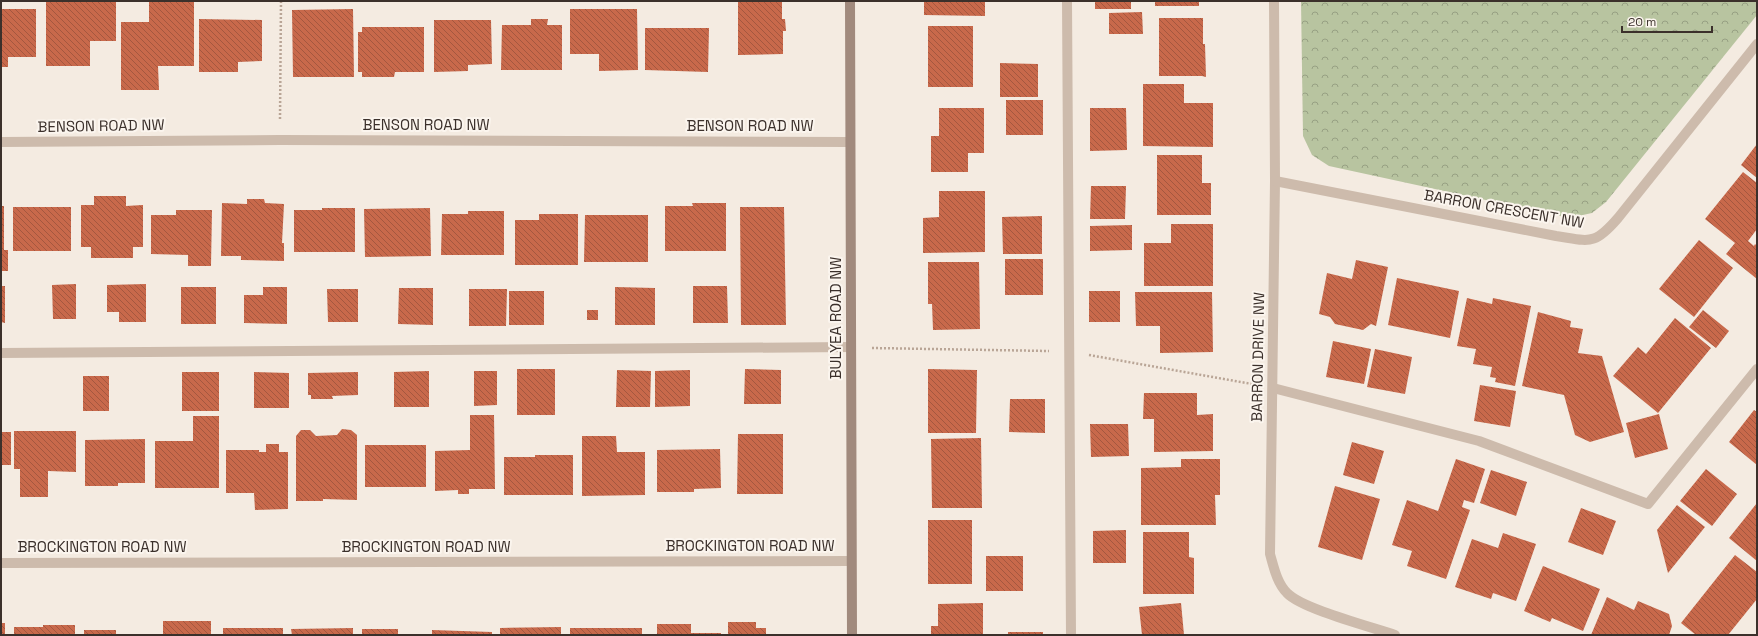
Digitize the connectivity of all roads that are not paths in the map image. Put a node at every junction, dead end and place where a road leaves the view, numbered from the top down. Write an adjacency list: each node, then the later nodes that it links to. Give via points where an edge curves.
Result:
1 (850, 1): 6 (street, BULYEA ROAD NW)
2 (1067, 1): 15 (street)
3 (1274, 1): 7 (street, BARRON DRIVE NW)
4 (1757, 44): 7 (street, BARRON CRESCENT NW, via 1606,233 1594,240 1556,236)
5 (1, 142): 6 (street, BENSON ROAD NW)
6 (850, 142): 8 (street, BULYEA ROAD NW)
7 (1275, 181): 11 (street, BARRON DRIVE NW)
8 (851, 347): 9 (street); 12 (street, BULYEA ROAD NW)
9 (1, 353)
10 (1757, 369): 11 (street, via 1648,504 1479,441)
11 (1273, 388): 16 (street, BARRON DRIVE NW, via 1270,554 1275,574 1287,594 1304,603)
12 (851, 561): 13 (street, BROCKINGTON ROAD NW); 14 (street, BULYEA ROAD NW)
13 (1, 562)
14 (852, 635)
15 (1071, 635)
16 (1395, 635)

